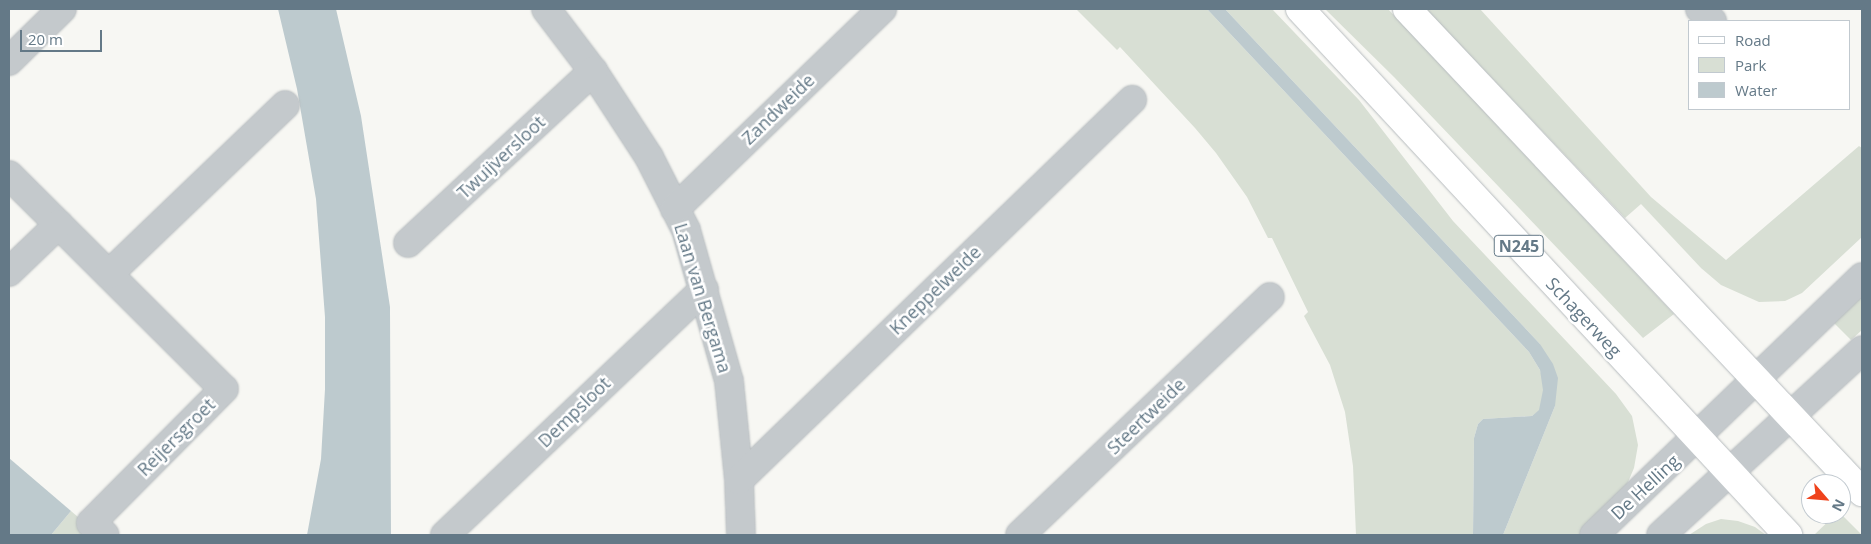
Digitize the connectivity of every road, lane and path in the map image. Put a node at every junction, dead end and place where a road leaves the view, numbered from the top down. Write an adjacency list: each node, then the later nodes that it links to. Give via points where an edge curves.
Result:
1 (62, 9): 8 (street)
2 (546, 9): 9 (street, Laan van Bergama)
3 (882, 9): 13 (street, Zandweide)
4 (1300, 9): 24 (main road, Schagerweg / N245)
5 (1407, 9): 22 (main road)
6 (1700, 9): 7 (street)
7 (1711, 20)
8 (9, 61)
9 (593, 71): 13 (street, Laan van Bergama, via 649,157); 15 (street, Twuijversloot)
10 (1132, 100): 26 (street, Kneppelweide)
11 (285, 105): 17 (street)
12 (9, 175): 14 (street, Reijersgroet)
13 (675, 209): 19 (street, Laan van Bergama, via 686,230)
14 (59, 224): 16 (street); 17 (street, Reijersgroet)
15 (408, 243)
16 (9, 272)
17 (109, 274): 28 (street, Reijersgroet, via 224,389 91,523)
18 (1862, 277): 22 (street, De Helling)
19 (704, 289): 26 (street, Laan van Bergama, via 729,381); 29 (street, Dempsloot)
20 (1270, 297): 31 (street, Steertweide)
21 (1862, 350): 23 (street)
22 (1755, 379): 23 (main road); 24 (street, De Helling)
23 (1791, 415): 25 (street); 27 (main road)
24 (1697, 438): 25 (main road, Schagerweg / N245); 32 (street, De Helling)
25 (1728, 473): 33 (street); 34 (main road, Schagerweg / N245)
26 (739, 480): 30 (street, Laan van Bergama)
27 (1862, 492)
28 (104, 535)
29 (445, 535)
30 (742, 535)
31 (1020, 535)
32 (1594, 535)
33 (1661, 535)
34 (1788, 535)

